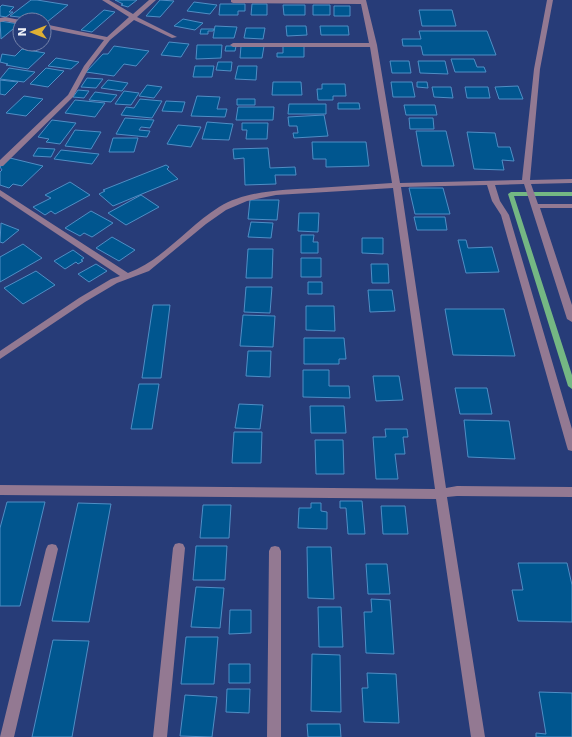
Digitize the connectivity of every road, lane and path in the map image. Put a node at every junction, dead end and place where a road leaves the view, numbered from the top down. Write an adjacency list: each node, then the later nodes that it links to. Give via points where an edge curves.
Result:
1 (105, 0): 6 (street)
2 (153, 0): 6 (street)
3 (550, 0): 15 (street, via 537,69)
4 (233, 1): 5 (street)
5 (364, 1): 13 (street)
6 (133, 17): 10 (street); 11 (street)
7 (0, 20): 8 (street)
8 (12, 20)
9 (52, 28): 11 (street)
10 (174, 37)
11 (108, 39): 14 (street, via 87,66 71,96)
12 (233, 45): 13 (street)
13 (374, 45): 18 (street)
14 (0, 164)
15 (526, 180): 16 (street); 17 (street); 20 (street)
16 (572, 181)
17 (490, 182): 18 (street); 25 (street, via 496,202 505,215)
18 (396, 185): 22 (street, via 276,193 245,199 223,208 202,222 146,269); 28 (street)
19 (0, 192): 22 (street)
20 (535, 206): 21 (street); 23 (street)
21 (572, 206)
22 (127, 276): 24 (street, via 82,300)
23 (572, 319)
24 (0, 356)
25 (572, 447)
26 (0, 490): 28 (street)
27 (572, 492): 28 (street, via 457,491)
28 (440, 494): 35 (street)
29 (52, 548): 32 (street)
30 (179, 548): 33 (street)
31 (275, 552): 34 (street)
32 (7, 737)
33 (160, 737)
34 (274, 737)
35 (478, 737)

